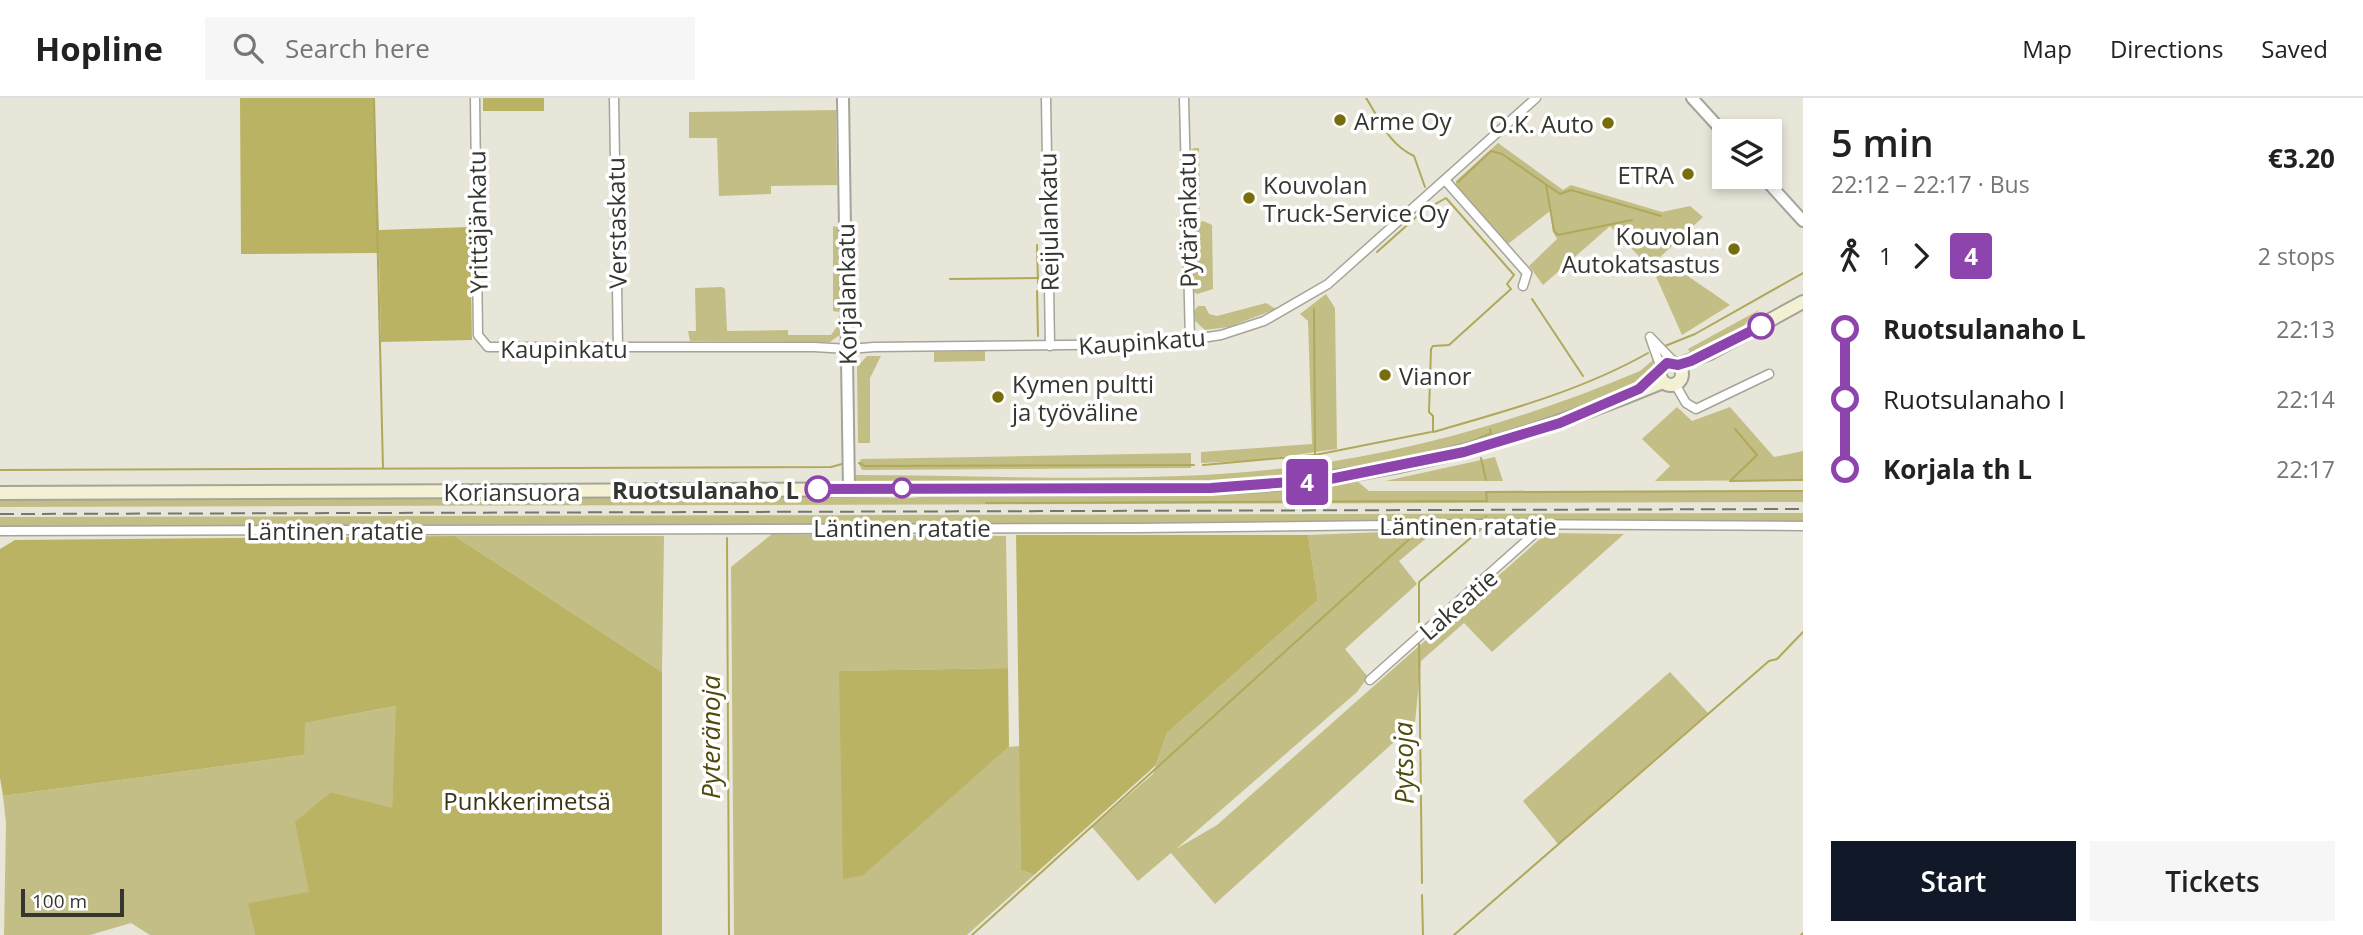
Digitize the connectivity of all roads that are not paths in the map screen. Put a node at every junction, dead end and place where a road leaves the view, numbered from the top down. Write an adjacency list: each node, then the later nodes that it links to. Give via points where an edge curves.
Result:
1 (475, 98): 15 (street, Yrittäjänkatu, via 478,335)
2 (614, 98): 18 (street, Verstaskatu)
3 (844, 98): 16 (street, Korjalankatu)
4 (1046, 98): 17 (street, Reijulankatu)
5 (1184, 98): 14 (street, Pytäränkatu)
6 (1536, 98): 9 (street, Kaupinkatu)
7 (1692, 98): 8 (street)
8 (1712, 120)
9 (1445, 180): 12 (street, via 1527,273); 14 (street, Kaupinkatu, via 1328,284 1294,306 1231,332)
10 (1774, 189): 11 (street)
11 (1803, 221)
12 (1523, 286)
13 (1799, 306): 19 (main road, Koriansuora)
14 (1190, 341): 17 (street, Kaupinkatu)
15 (483, 344): 18 (street, Kaupinkatu, via 494,349)
16 (847, 346): 17 (street, Kaupinkatu); 18 (street, Kaupinkatu); 23 (street, Korjalankatu)
17 (1050, 346)
18 (618, 348)
19 (1710, 353): 20 (main road, Koriansuora); 22 (main road, Koriansuora)
20 (1676, 364): 22 (main road, via 1682,371); 22 (street, via 1650,337)
21 (1769, 374): 22 (street, via 1696,409 1686,403)
22 (1668, 377): 23 (main road, Koriansuora, via 1517,438 1402,466 1311,481 1211,488)
23 (849, 489): 24 (main road, Koriansuora)
24 (0, 493)
25 (1544, 525): 26 (street, Läntinen ratatie); 27 (street, Läntinen ratatie); 28 (street, Lakeatie)
26 (1803, 526)
27 (0, 531)
28 (1370, 680)

